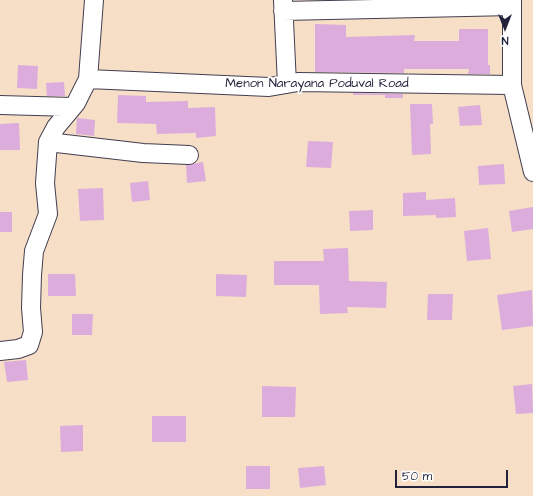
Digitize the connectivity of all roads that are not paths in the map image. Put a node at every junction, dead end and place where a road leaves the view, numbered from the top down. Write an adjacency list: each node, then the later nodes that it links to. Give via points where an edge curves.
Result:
1 (94, 0): 4 (street)
2 (512, 3): 3 (street); 6 (street)
3 (283, 5): 5 (street)
4 (88, 78): 5 (street, Menon Narayana Poduval Road, via 269,87); 8 (street)
5 (287, 84): 6 (street, Menon Narayana Poduval Road, via 298,82)
6 (512, 85): 11 (street)
7 (0, 105): 8 (street)
8 (72, 107): 9 (street)
9 (48, 142): 10 (street, via 143,153); 12 (street, via 45,183 48,214 34,252 31,308 33,332 29,345)
10 (190, 155)
11 (533, 172)
12 (0, 351)

